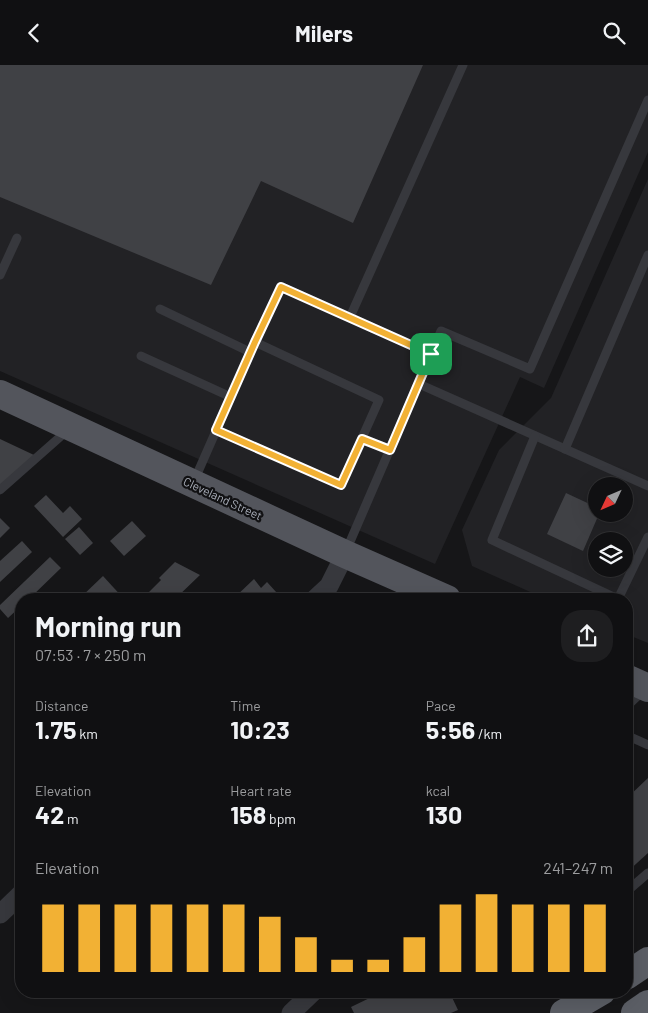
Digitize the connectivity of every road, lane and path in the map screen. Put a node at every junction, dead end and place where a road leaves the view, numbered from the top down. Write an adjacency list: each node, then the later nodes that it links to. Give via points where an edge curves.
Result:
1 (463, 65): 7 (lane)
2 (648, 100): 10 (lane, via 530,369 440,331)
3 (17, 239): 5 (lane)
4 (648, 255): 19 (lane)
5 (0, 275)
6 (160, 309): 9 (lane)
7 (350, 317): 8 (lane, via 281,287); 10 (lane)
8 (255, 342): 9 (lane); 18 (lane, via 379,400)
9 (250, 352): 14 (lane)
10 (431, 354): 12 (lane)
11 (141, 356): 14 (lane)
12 (418, 384): 17 (lane); 20 (lane)
13 (0, 394): 15 (main road, Cleveland Street)
14 (231, 397): 16 (lane)
15 (71, 427): 21 (main road, Cleveland Street); 23 (lane)
16 (216, 430): 18 (lane, via 341,485); 21 (lane)
17 (535, 436): 19 (lane); 28 (lane, via 492,540)
18 (362, 439): 20 (lane)
19 (565, 449): 22 (lane)
20 (390, 450): 25 (lane)
21 (193, 484): 25 (main road, Cleveland Street)
22 (648, 486)
23 (0, 490)
24 (648, 537): 29 (lane)
25 (345, 554): 26 (street); 27 (main road, Cleveland Street)
26 (323, 593)
27 (428, 593)
28 (605, 593)
29 (621, 593)
30 (633, 738): 31 (lane)
31 (648, 745)
32 (648, 873): 33 (lane)
33 (633, 887)
34 (15, 900): 35 (street)
35 (0, 914)
36 (648, 961): 37 (highway)
37 (633, 971)
38 (307, 998): 41 (street)
39 (590, 998): 42 (highway)
40 (648, 1004): 43 (highway)
41 (291, 1013)
42 (564, 1013)
43 (635, 1013)

